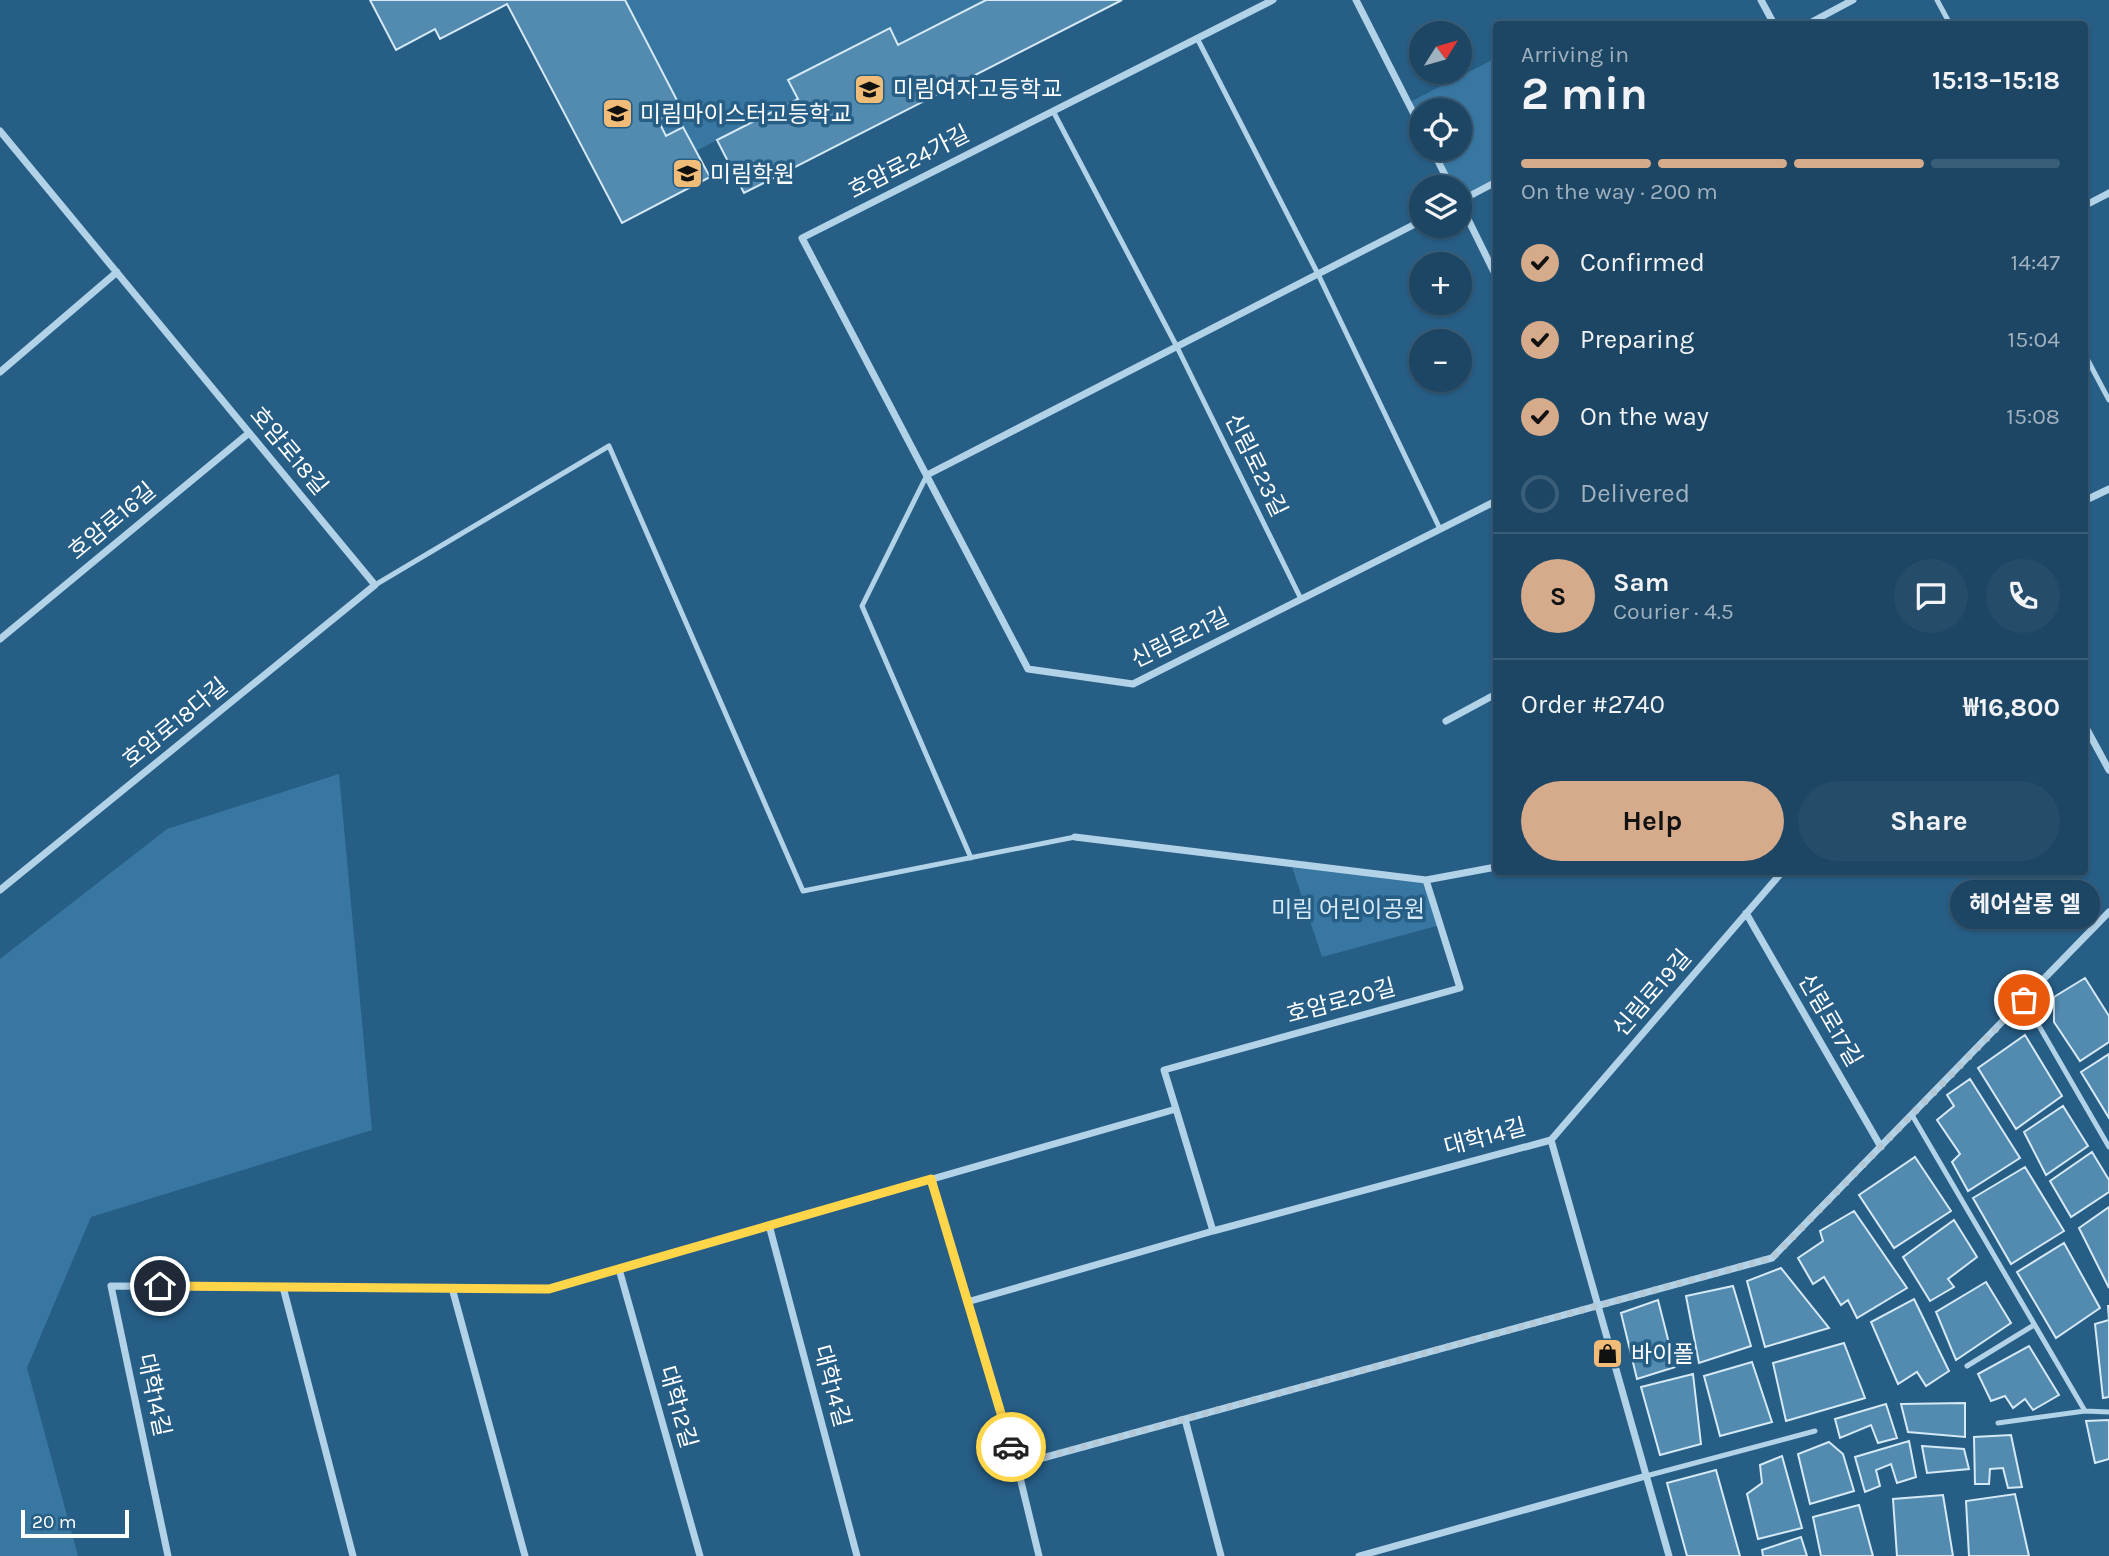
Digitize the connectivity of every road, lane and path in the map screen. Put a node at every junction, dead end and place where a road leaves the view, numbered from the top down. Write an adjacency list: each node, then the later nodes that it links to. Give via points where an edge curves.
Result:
1 (1273, 0): 9 (street, 호암로24가길)
2 (1356, 0): 10 (street)
3 (1760, 0): 6 (street)
4 (1853, 0): 7 (street)
5 (1937, 0): 8 (lane)
6 (1772, 21)
7 (1814, 21)
8 (1948, 21)
9 (1197, 38): 11 (street, 호암로24가길); 21 (lane)
10 (1409, 104)
11 (1053, 111): 22 (lane, 신림로23길); 27 (street, 호암로24가길, via 802,238)
12 (0, 131): 20 (street, 호암로18길)
13 (1493, 184): 15 (street)
14 (2109, 193): 16 (street)
15 (1472, 195)
16 (2088, 204)
17 (1409, 227): 21 (street)
18 (1472, 227): 19 (street)
19 (1493, 270)
20 (117, 272): 24 (street); 26 (street, 호암로18길)
21 (1318, 274): 22 (street); 31 (lane)
22 (1177, 347): 27 (street); 33 (lane, 신림로23길)
23 (2088, 361): 25 (lane)
24 (0, 372)
25 (2109, 400)
26 (249, 433): 32 (street, 호암로18길); 34 (street, 호암로16길)
27 (927, 475): 33 (street, 신림로21길, via 1028,669 1133,684); 40 (lane, via 862,606)
28 (2109, 489): 29 (street)
29 (2088, 499)
30 (1493, 503): 31 (street, 신림로21길)
31 (1440, 530): 33 (street, 신림로21길)
32 (375, 585): 40 (lane, via 609,446 803,891); 44 (street, 호암로18다길)
33 (1301, 599)
34 (0, 639)
35 (1493, 696): 36 (street)
36 (1446, 721)
37 (2088, 731): 38 (street)
38 (2109, 770)
39 (1075, 837): 40 (lane); 43 (street)
40 (971, 858)
41 (1493, 868): 43 (street)
42 (1780, 875): 46 (street, 신림로19길)
43 (1426, 880): 48 (street, 호암로20길, via 1460,988 1164,1070)
44 (0, 890)
45 (2109, 912): 47 (street)
46 (1746, 913): 50 (street, 신림로19길); 51 (street, 신림로17길)
47 (2024, 1000): 49 (street); 52 (lane)
48 (1176, 1109): 53 (street, 대학14길); 55 (street)
49 (1912, 1115): 51 (street); 61 (lane)
50 (1550, 1140): 55 (street, 대학14길); 60 (street, 대학14길)
51 (1881, 1147): 60 (street, via 1772,1258)
52 (2109, 1147)
53 (931, 1179): 54 (street, 대학14길); 59 (street)
54 (769, 1226): 56 (street, 대학14길); 74 (street, 대학14길)
55 (1213, 1231): 59 (street, 대학14길)
56 (619, 1269): 58 (street, 대학14길, via 549,1289); 73 (street, 대학12길)
57 (283, 1287): 58 (street, 대학14길); 70 (street, 대학14길, via 111,1286); 71 (street)
58 (452, 1288): 72 (street)
59 (967, 1301): 68 (street)
60 (1598, 1306): 65 (street); 69 (street, 대학14길)
61 (2034, 1325): 62 (lane); 63 (lane)
62 (1967, 1366)
63 (2085, 1411): 64 (lane); 66 (lane)
64 (2109, 1412)
65 (1185, 1419): 68 (street); 76 (street)
66 (1998, 1423)
67 (1815, 1431): 69 (lane)
68 (1017, 1465): 75 (street)
69 (1646, 1476): 77 (street); 78 (street, 대학14길)
70 (168, 1556)
71 (353, 1556)
72 (525, 1556)
73 (700, 1556)
74 (857, 1556)
75 (1040, 1556)
76 (1221, 1556)
77 (1359, 1556)
78 (1669, 1556)

